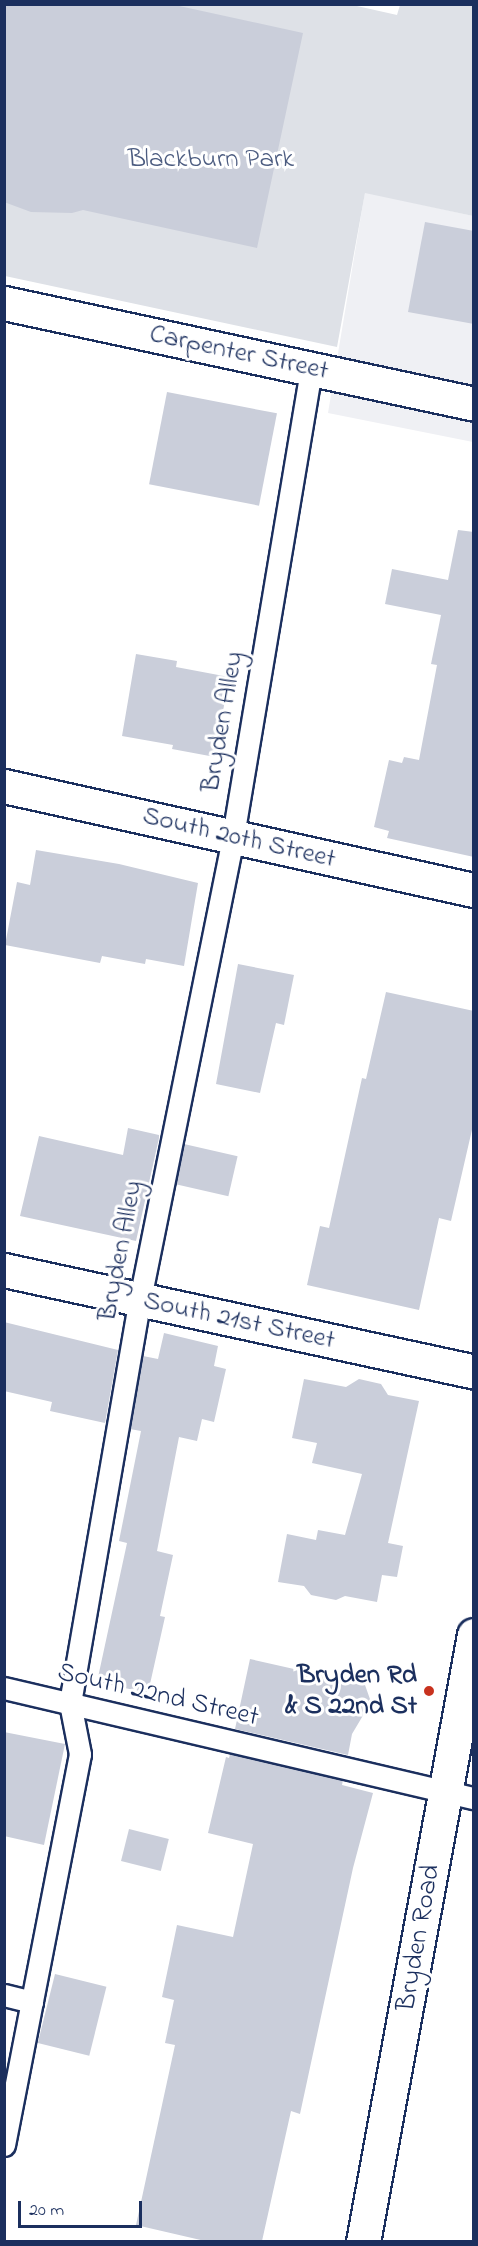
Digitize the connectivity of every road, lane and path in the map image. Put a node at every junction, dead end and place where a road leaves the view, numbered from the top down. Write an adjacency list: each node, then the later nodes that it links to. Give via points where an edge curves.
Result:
1 (4, 303): 2 (street, Carpenter Street)
2 (311, 368): 3 (street, Carpenter Street); 5 (lane, Bryden Alley)
3 (474, 404)
4 (4, 786): 5 (street, South 20th Street)
5 (233, 836): 6 (street, South 20th Street); 8 (lane, Bryden Alley)
6 (474, 890)
7 (4, 1270): 8 (street, South 21st Street)
8 (140, 1299): 9 (street, South 21st Street); 12 (lane, Bryden Alley)
9 (474, 1372)
10 (474, 1635): 13 (street, Bryden Road)
11 (4, 1688): 12 (lane, South 22nd Street)
12 (69, 1703): 13 (lane, South 22nd Street); 15 (lane, Bryden Alley, via 80,1754)
13 (460, 1795): 17 (street, Bryden Road)
14 (4, 1995): 15 (lane)
15 (32, 2002): 16 (lane, Bryden Alley)
16 (4, 2145)
17 (363, 2241)

